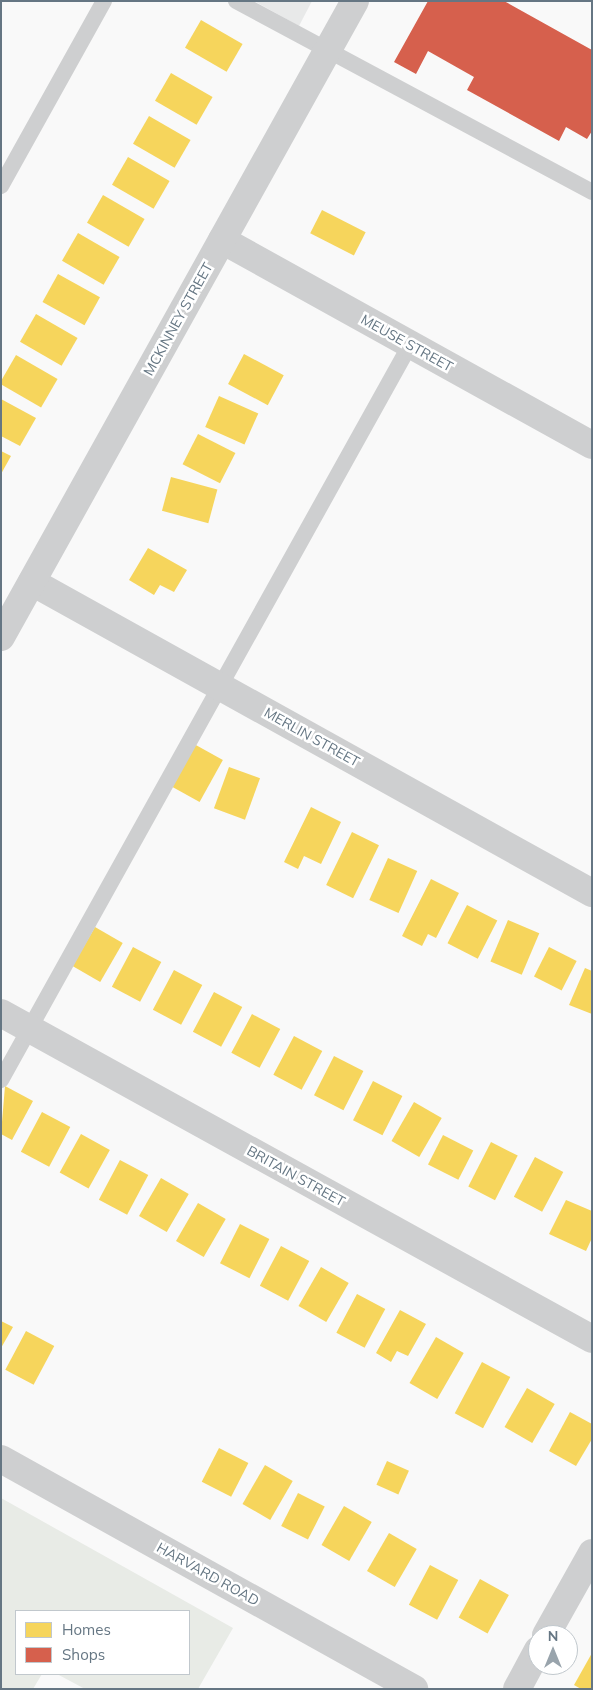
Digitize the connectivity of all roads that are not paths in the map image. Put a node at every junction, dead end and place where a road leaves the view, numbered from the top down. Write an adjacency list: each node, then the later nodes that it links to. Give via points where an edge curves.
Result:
1 (104, 1): 5 (lane)
2 (236, 1): 4 (lane)
3 (356, 1): 4 (street, MCKINNEY STREET)
4 (329, 49): 6 (lane); 7 (street, MCKINNEY STREET)
5 (1, 186)
6 (592, 192)
7 (222, 240): 8 (street, MEUSE STREET); 10 (street, MCKINNEY STREET)
8 (410, 345): 9 (street, MEUSE STREET); 12 (lane)
9 (592, 445)
10 (32, 582): 11 (street, MCKINNEY STREET); 12 (street, MERLIN STREET)
11 (1, 637)
12 (220, 686): 13 (street, MERLIN STREET); 15 (lane)
13 (592, 893)
14 (1, 1013): 15 (street, BRITAIN STREET)
15 (30, 1029): 16 (lane); 17 (street, BRITAIN STREET)
16 (1, 1080)
17 (592, 1340)
18 (1, 1459): 22 (street, HARVARD ROAD)
19 (592, 1552): 20 (street)
20 (552, 1625)
21 (528, 1669): 23 (street)
22 (414, 1689)
23 (517, 1689)

